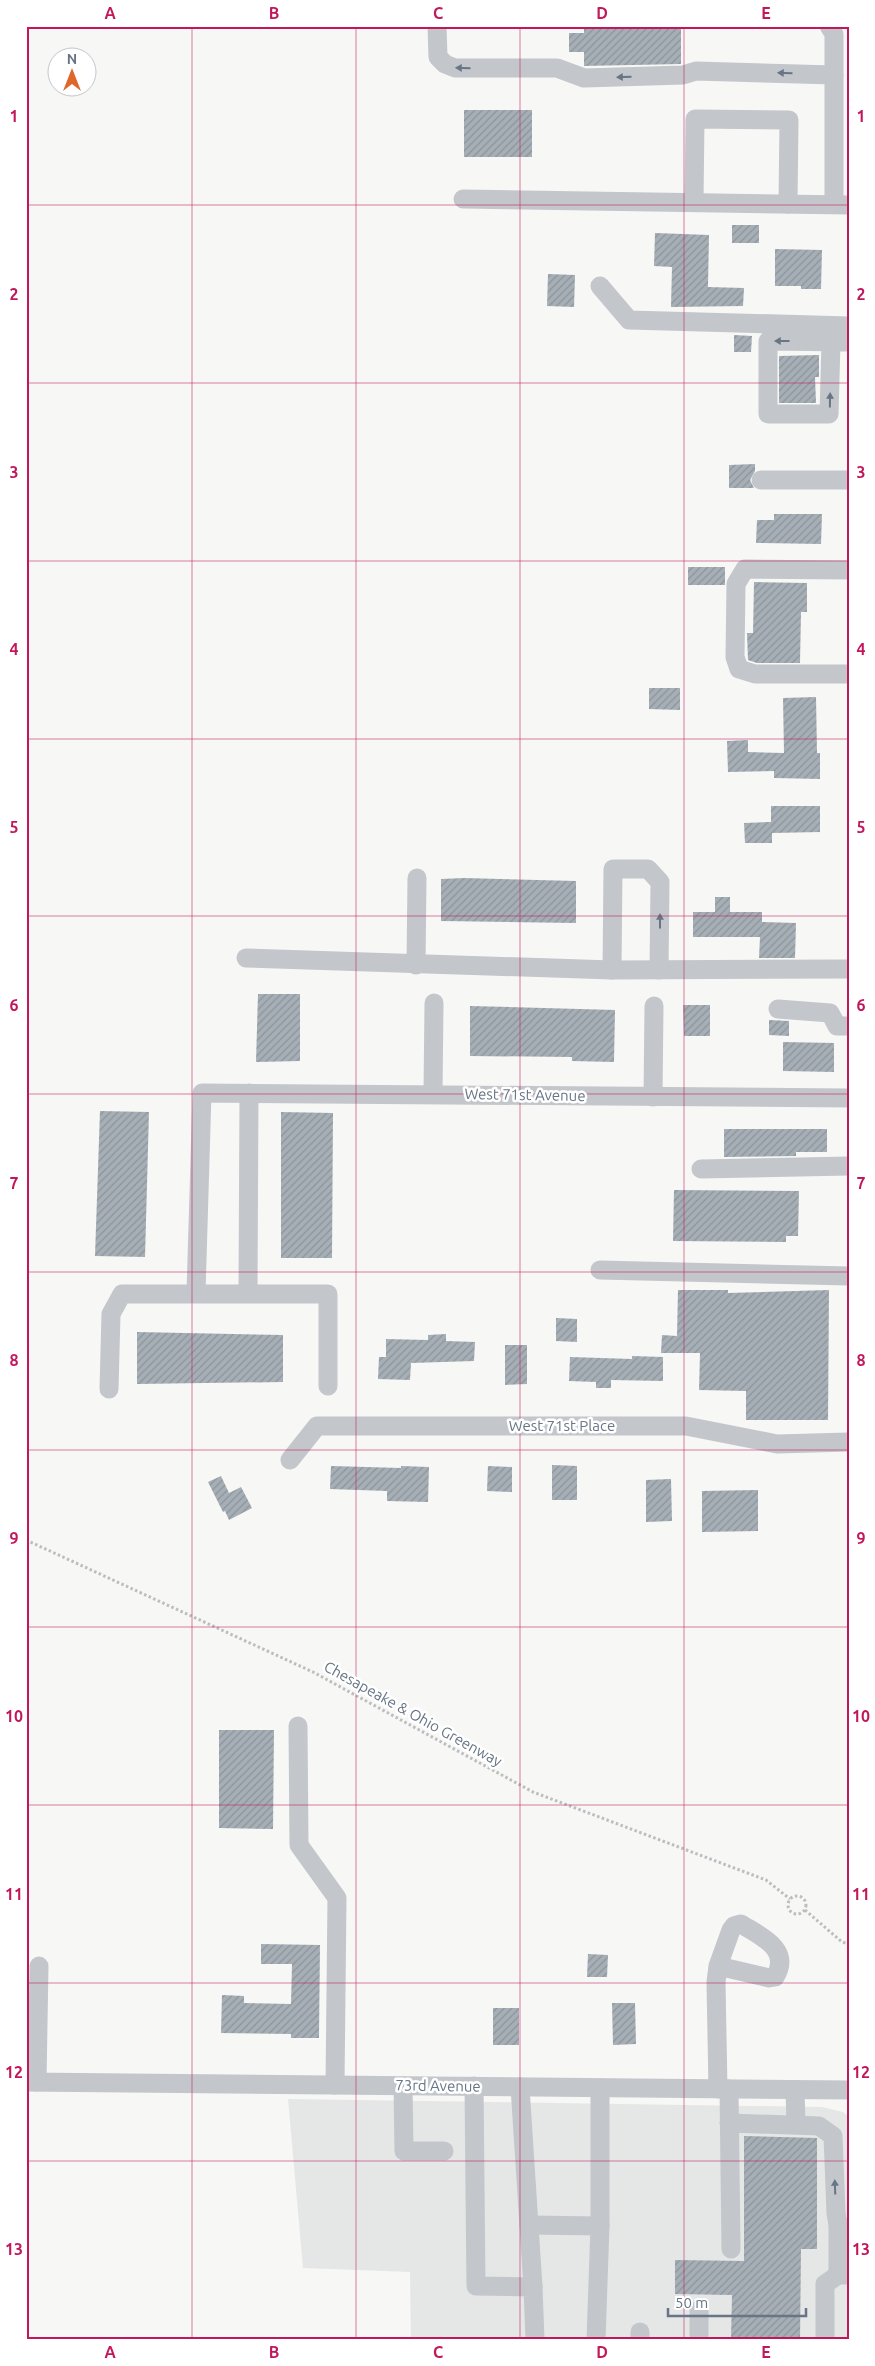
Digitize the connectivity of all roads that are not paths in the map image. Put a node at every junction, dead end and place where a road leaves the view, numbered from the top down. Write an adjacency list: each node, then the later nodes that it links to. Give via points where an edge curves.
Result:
1 (437, 26): 3 (street, one-way to 1, via 696,71 683,75 584,78 557,68 455,68 438,57)
2 (830, 26): 3 (street, via 834,34)
3 (834, 75): 7 (street)
4 (463, 199): 5 (street)
5 (694, 202): 6 (street); 6 (street, via 695,119 789,120)
6 (788, 204): 7 (street)
7 (842, 204)
8 (600, 286): 9 (street, via 629,320)
9 (849, 326)
10 (840, 342): 10 (street, one-way to 10, via 768,341 768,414 829,414)
11 (761, 480): 12 (street)
12 (849, 480)
13 (849, 570): 14 (street, via 745,569 736,584 735,657 739,669 756,674)
14 (849, 674)
15 (417, 878): 17 (street)
16 (246, 958): 17 (street)
17 (416, 965): 19 (street)
18 (849, 969): 20 (street)
19 (612, 970): 20 (street); 20 (street, one-way to 19, via 660,882 648,869 613,869)
20 (660, 970)
21 (434, 1002): 26 (street)
22 (654, 1006): 27 (street)
23 (778, 1009): 24 (street, via 830,1013 836,1026)
24 (849, 1026)
25 (249, 1093): 26 (street, West 71st Avenue); 33 (street, West 71st Avenue, via 202,1093); 34 (street)
26 (433, 1094): 27 (street, West 71st Avenue)
27 (653, 1097): 28 (street, West 71st Avenue)
28 (849, 1098)
29 (849, 1166): 30 (street)
30 (701, 1169)
31 (600, 1270): 32 (street)
32 (849, 1276)
33 (196, 1293): 34 (street); 36 (street, via 122,1294 111,1314)
34 (248, 1293): 35 (street, via 328,1294)
35 (328, 1386)
36 (109, 1389)
37 (849, 1442): 38 (street, West 71st Place, via 777,1444 686,1426 317,1426)
38 (290, 1460)
39 (298, 1726): 43 (street, via 299,1845 337,1898)
40 (39, 1966): 42 (street)
41 (718, 1966): 48 (street, via 716,1982)
42 (31, 2082): 43 (street, 73rd Avenue)
43 (335, 2085): 44 (street, 73rd Avenue)
44 (403, 2086): 45 (street, 73rd Avenue); 53 (street, via 404,2151)
45 (474, 2086): 46 (street, 73rd Avenue); 59 (street, via 476,2286)
46 (520, 2087): 47 (street, 73rd Avenue); 54 (street)
47 (600, 2088): 48 (street, 73rd Avenue); 55 (street)
48 (723, 2089): 49 (street, 73rd Avenue); 51 (street)
49 (795, 2090): 50 (street, 73rd Avenue); 52 (street)
50 (849, 2090)
51 (729, 2123): 52 (street); 57 (street)
52 (796, 2124): 56 (street, one-way to 52, via 836,2213 833,2136 819,2126)
53 (444, 2151)
54 (529, 2225): 55 (street); 59 (street)
55 (600, 2226): 62 (street)
56 (843, 2227): 58 (street)
57 (731, 2249)
58 (843, 2275): 64 (street, via 825,2284)
59 (533, 2287): 61 (street)
60 (699, 2310): 63 (street)
61 (535, 2340)
62 (596, 2340)
63 (699, 2340)
64 (824, 2340)

